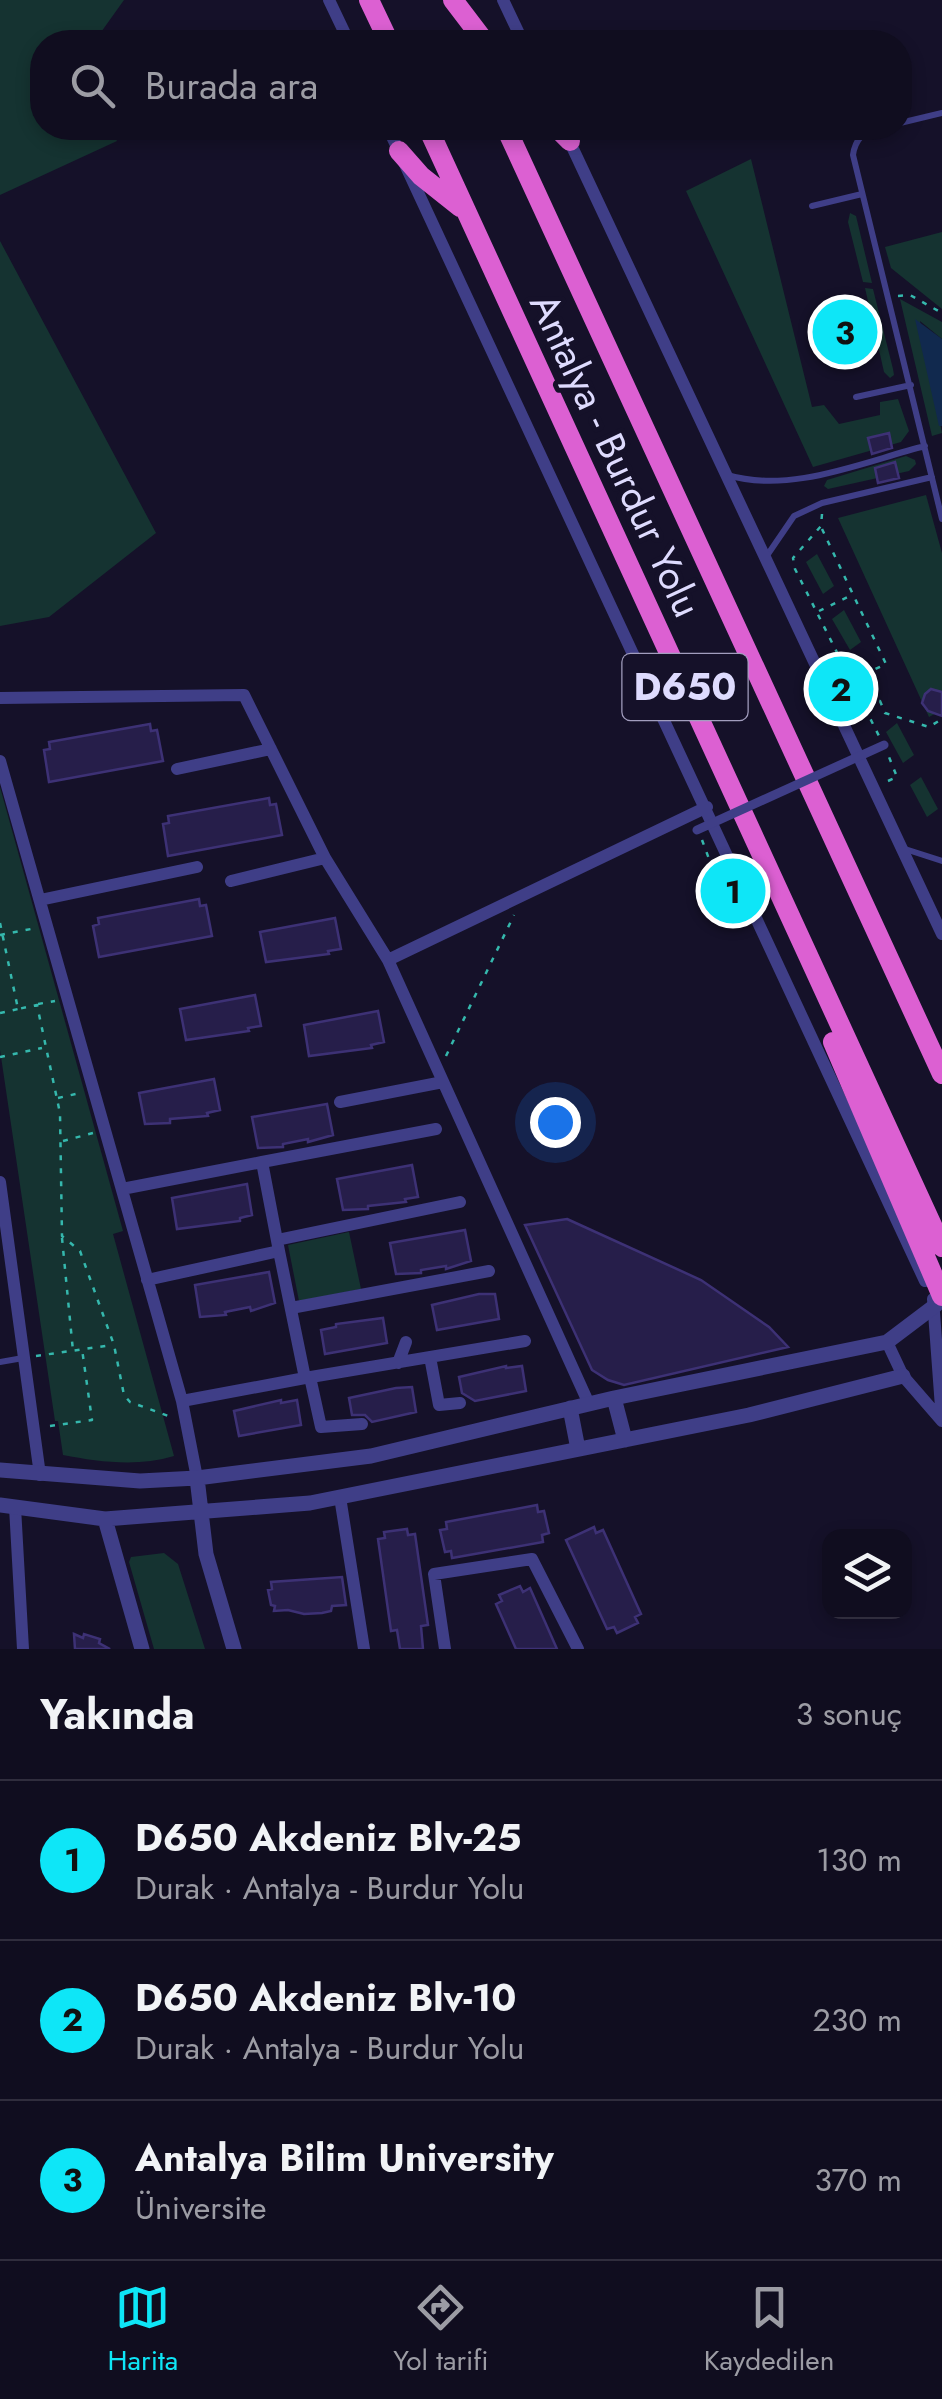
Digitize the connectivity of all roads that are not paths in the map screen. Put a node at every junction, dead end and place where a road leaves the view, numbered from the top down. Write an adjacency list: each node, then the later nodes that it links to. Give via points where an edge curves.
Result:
1 (329, 0): 5 (street)
2 (369, 0): 6 (highway)
3 (450, 0): 7 (highway); 8 (highway)
4 (504, 0): 9 (street)
5 (343, 30)
6 (383, 30)
7 (463, 30)
8 (475, 30)
9 (518, 30)
10 (942, 112): 11 (lane)
11 (912, 119)
12 (394, 140): 17 (street)
13 (433, 140): 20 (highway, Antalya - Burdur Yolu / D650)
14 (512, 140): 44 (highway, Antalya - Burdur Yolu / D650)
15 (568, 140): 24 (street)
16 (858, 140): 18 (lane, via 853,155)
17 (399, 152): 20 (highway); 33 (street)
18 (862, 194): 19 (lane); 21 (lane)
19 (812, 206)
20 (467, 214): 38 (highway, Antalya - Burdur Yolu / D650)
21 (911, 385): 22 (lane); 23 (lane)
22 (856, 397)
23 (925, 446): 24 (lane, via 794,481 749,482); 25 (lane)
24 (726, 474): 27 (street)
25 (932, 477): 26 (lane); 27 (lane, via 794,516)
26 (942, 519)
27 (765, 558): 35 (street)
28 (0, 698): 30 (street, via 244,695)
29 (884, 745): 34 (street, bridge)
30 (271, 748): 32 (street); 36 (street)
31 (0, 761): 41 (street)
32 (177, 770)
33 (707, 807): 43 (street); 59 (street)
34 (698, 830)
35 (902, 848): 37 (lane); 42 (street)
36 (325, 858): 40 (street); 43 (street)
37 (942, 861)
38 (765, 862): 56 (highway, Antalya - Burdur Yolu / D650); 59 (highway, via 785,931)
39 (197, 867): 41 (street)
40 (231, 881)
41 (40, 900): 52 (street)
42 (942, 934)
43 (388, 960): 47 (street)
44 (915, 1015): 45 (highway); 46 (highway, Antalya - Burdur Yolu / D650)
45 (942, 1048)
46 (942, 1074)
47 (441, 1077): 48 (street); 73 (street)
48 (340, 1102)
49 (436, 1129): 50 (street)
50 (262, 1162): 52 (street); 55 (street)
51 (0, 1182): 54 (street)
52 (122, 1189): 58 (street)
53 (460, 1202): 55 (street)
54 (1, 1203): 65 (street)
55 (278, 1246): 58 (street); 60 (street)
56 (942, 1247)
57 (489, 1271): 60 (street)
58 (147, 1280): 71 (street)
59 (939, 1301): 63 (street); 75 (street)
60 (291, 1308): 69 (street)
61 (406, 1342): 67 (street)
62 (525, 1342): 64 (street)
63 (886, 1342): 68 (street); 70 (street)
64 (430, 1357): 67 (street); 72 (street, via 439,1405)
65 (24, 1358): 66 (lane); 80 (street)
66 (0, 1362)
67 (398, 1363): 69 (street)
68 (904, 1376): 75 (street); 77 (street)
69 (308, 1378): 71 (street); 76 (street, via 322,1427)
70 (614, 1398): 73 (street); 77 (street)
71 (182, 1400): 81 (street)
72 (460, 1403)
73 (590, 1404): 74 (street)
74 (570, 1408): 78 (street); 81 (street, via 372,1456)
75 (942, 1421)
76 (362, 1424)
77 (624, 1440): 78 (street)
78 (578, 1449): 82 (street)
79 (0, 1470): 80 (street)
80 (40, 1475): 81 (street)
81 (197, 1478): 84 (street)
82 (340, 1497): 84 (street); 89 (street)
83 (8, 1506): 85 (street); 86 (street)
84 (202, 1512): 85 (street); 88 (street, via 206,1554)
85 (105, 1519): 87 (street)
86 (23, 1649)
87 (142, 1649)
88 (234, 1649)
89 (364, 1649)
90 (446, 1649): 91 (street, via 434,1574 532,1559)
91 (578, 1649)

